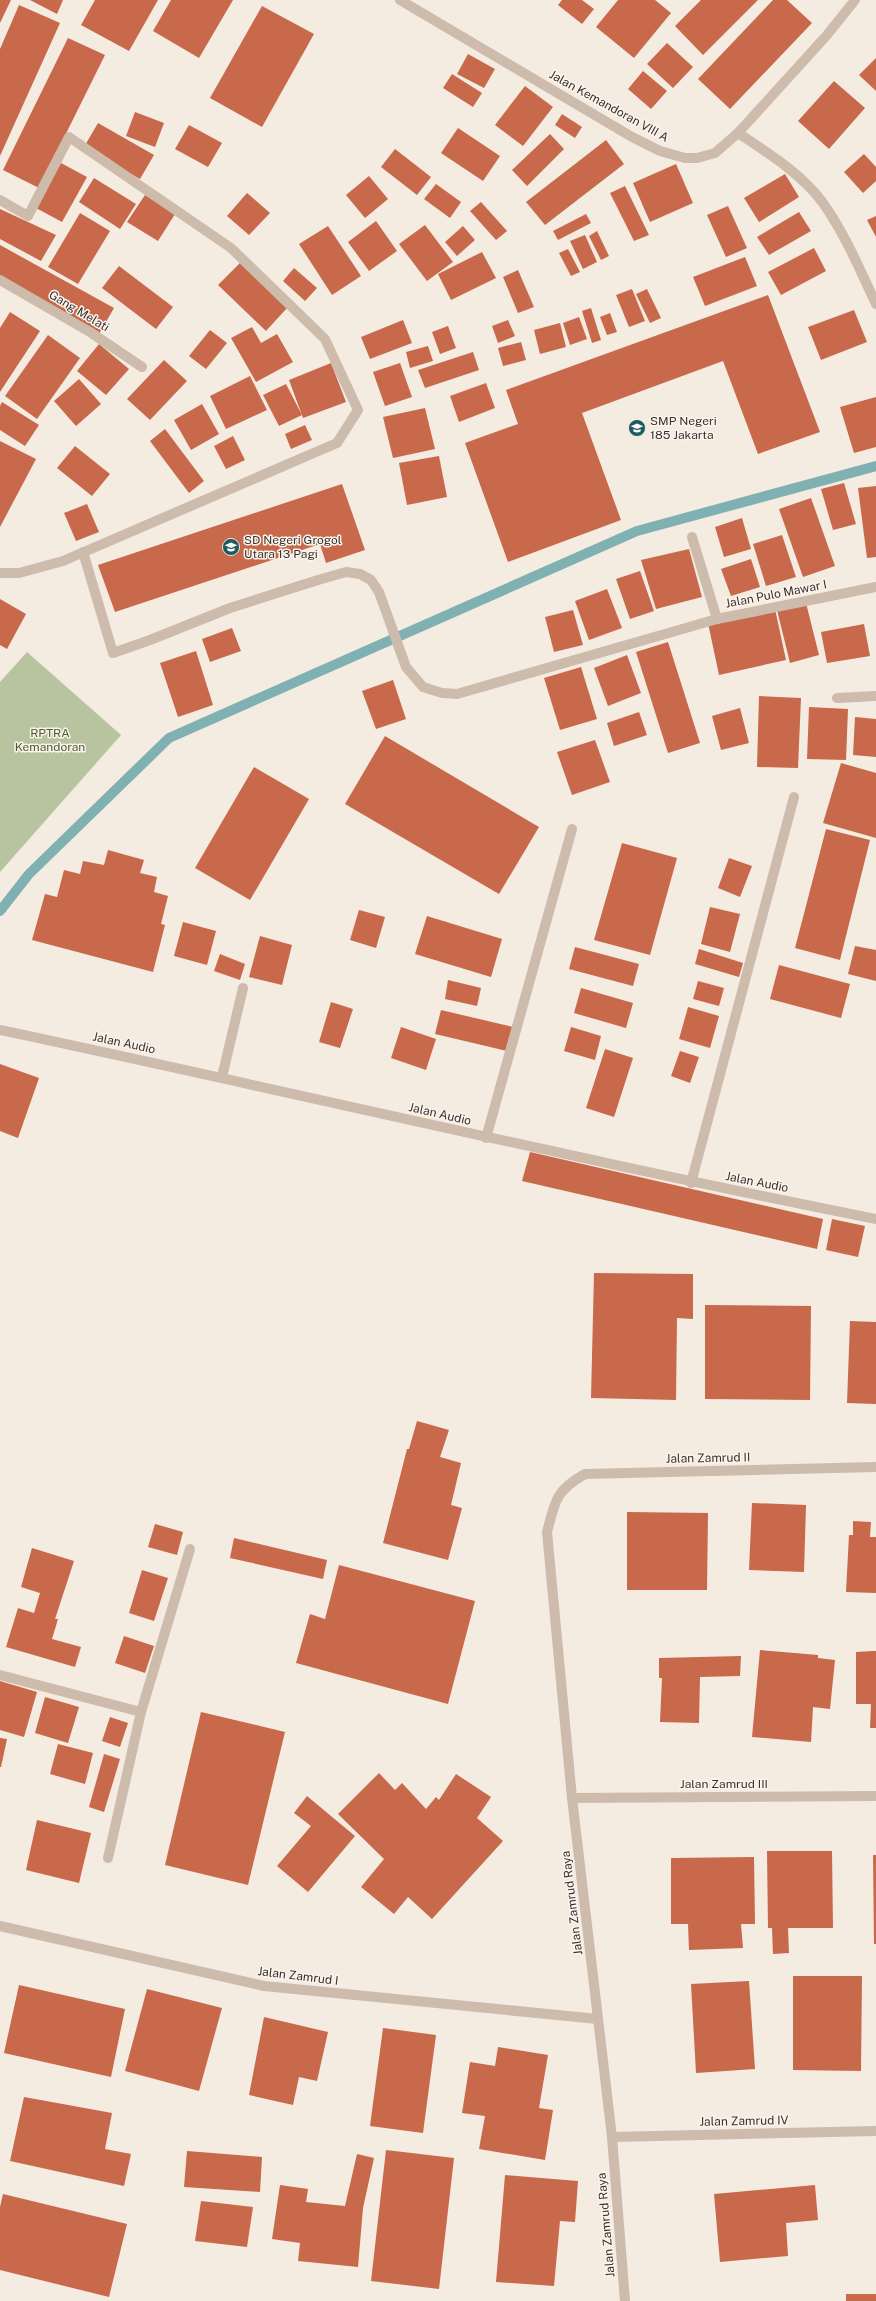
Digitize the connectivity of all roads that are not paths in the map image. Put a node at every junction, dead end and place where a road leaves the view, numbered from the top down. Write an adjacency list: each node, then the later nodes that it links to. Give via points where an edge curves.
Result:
1 (400, 0): 3 (street, Jalan Kemandoran VIII A, via 660,151 685,158 697,158 715,153)
2 (855, 0): 3 (street, Jalan Kemandoran VIII A, via 827,35)
3 (738, 133): 6 (street, via 773,156 822,202 844,238)
4 (0, 200): 9 (street, via 28,216 69,137 231,248 325,339 358,410 337,443)
5 (0, 280): 7 (street, Gang Melati, via 90,332)
6 (876, 304)
7 (142, 367)
8 (692, 537): 12 (street, Jalan Pulo Mawar I)
9 (83, 552): 10 (street, via 63,561 19,573); 12 (street, via 113,653 230,608 346,572 360,574 371,580 379,592 406,667 423,687 442,693 457,694)
10 (0, 573)
11 (876, 587): 12 (street, Jalan Pulo Mawar I)
12 (717, 619)
13 (876, 696): 14 (street)
14 (837, 698)
15 (794, 797): 21 (street)
16 (572, 829): 20 (street)
17 (243, 988): 19 (street)
18 (0, 1030): 19 (street, Jalan Audio)
19 (222, 1077): 20 (street, Jalan Audio)
20 (486, 1138): 21 (street, Jalan Audio)
21 (691, 1183): 22 (street, Jalan Audio)
22 (876, 1220)
23 (876, 1467): 24 (street, Jalan Zamrud II, via 585,1474 566,1484)
24 (555, 1503): 29 (street, Jalan Zamrud Raya, via 547,1532)
25 (190, 1549): 27 (street)
26 (0, 1675): 27 (street)
27 (141, 1712): 30 (street)
28 (876, 1796): 29 (street, Jalan Zamrud III)
29 (572, 1798): 32 (street, Jalan Zamrud Raya)
30 (108, 1858)
31 (0, 1926): 32 (street, Jalan Zamrud I, via 264,1986)
32 (598, 2019): 34 (street, Jalan Zamrud Raya)
33 (876, 2131): 34 (street, Jalan Zamrud IV)
34 (612, 2137): 35 (street, Jalan Zamrud Raya)
35 (625, 2301)

